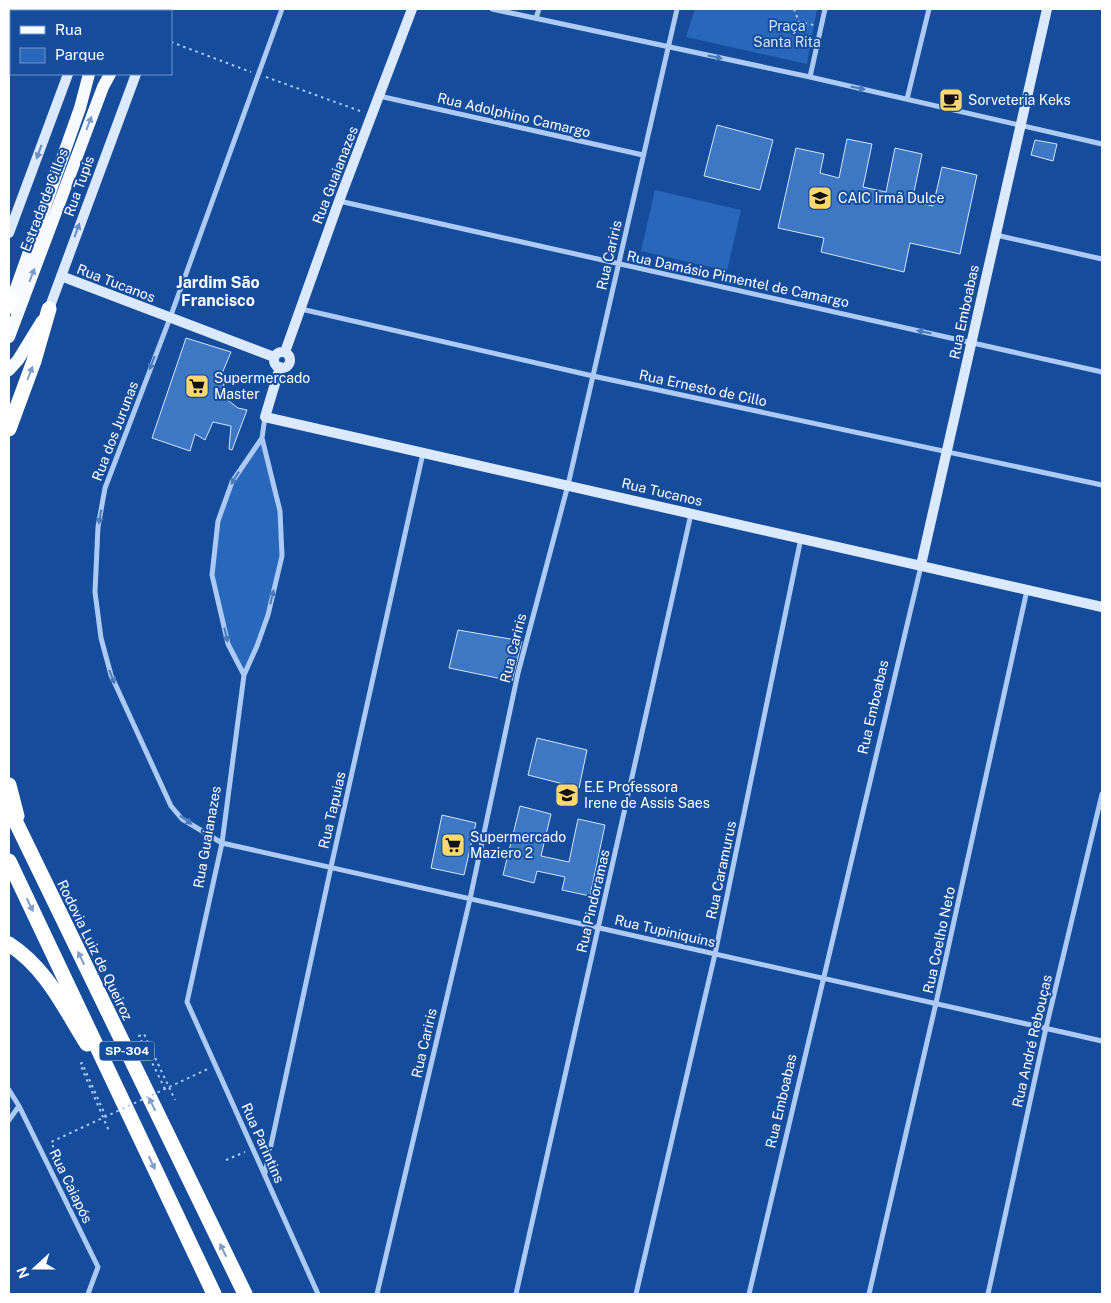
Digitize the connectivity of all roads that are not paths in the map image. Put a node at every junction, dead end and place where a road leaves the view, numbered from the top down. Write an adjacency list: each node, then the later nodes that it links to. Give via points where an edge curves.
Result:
1 (282, 9): 30 (street, Rua dos Jurunas)
2 (412, 9): 16 (street, Rua Guaianazes)
3 (492, 9): 9 (street)
4 (539, 9): 9 (street)
5 (677, 9): 10 (street, Rua Cariris)
6 (825, 9): 15 (street)
7 (929, 9): 17 (street)
8 (1047, 9): 18 (street, Rua Emboabas)
9 (536, 18): 10 (street)
10 (667, 47): 15 (street, one-way to 15); 20 (street, Rua Cariris)
11 (68, 75): 22 (street, one-way to 22)
12 (89, 75): 27 (main road, Estrada de Cillos)
13 (109, 75): 31 (main road, Estrada de Cillos, one-way to 13, via 102,87)
14 (136, 75): 26 (street, Rua Tupis, one-way to 14)
15 (810, 78): 17 (street, one-way to 17)
16 (379, 96): 20 (street, Rua Adolphino Camargo); 21 (street, Rua Guaianazes)
17 (907, 99): 18 (street)
18 (1020, 125): 19 (street); 23 (street, Rua Emboabas)
19 (1102, 144)
20 (643, 155): 25 (street, Rua Cariris)
21 (339, 201): 25 (street, Rua Damásio Pimentel de Camargo); 29 (street, Rua Guaianazes)
22 (9, 233)
23 (996, 234): 24 (street); 32 (street, Rua Emboabas)
24 (1102, 259)
25 (618, 265): 32 (street, Rua Damásio Pimentel de Camargo, one-way to 25); 38 (street, Rua Cariris)
26 (61, 276): 28 (street, Rua Tupis); 30 (street, Rua Tucanos)
27 (10, 305)
28 (49, 309): 36 (main road); 40 (highway, one-way to 28)
29 (301, 310): 33 (street, Rua Guaianazes); 38 (street, Rua Ernesto de Cillo)
30 (170, 318): 34 (street, Rua Tucanos); 56 (street, Rua dos Jurunas, one-way to 56, via 104,488 98,527 95,592 100,638 111,675 172,806 182,819)
31 (9, 337)
32 (972, 342): 37 (street, Rua Damásio Pimentel de Camargo); 42 (street, Rua Emboabas)
33 (286, 352): 34 (street, via 279,352); 35 (street, via 290,361)
34 (274, 357): 35 (street)
35 (280, 367): 39 (street)
36 (9, 370)
37 (1102, 372)
38 (594, 376): 42 (street, Rua Ernesto de Cillo); 44 (street, Rua Cariris)
39 (265, 417): 41 (street, Rua Guaianazes); 43 (street, Rua Tucanos)
40 (9, 429)
41 (262, 438): 51 (street, Rua Guaianazes, one-way to 41, via 268,615 282,556 280,511); 51 (street, Rua Guaianazes, one-way to 51, via 232,482 218,521 212,574 228,644)
42 (947, 451): 45 (street, Rua Ernesto de Cillo); 48 (street, Rua Emboabas)
43 (423, 453): 44 (street, Rua Tucanos); 58 (street, Rua Tapuias)
44 (568, 485): 46 (street, Rua Tucanos); 59 (street, Rua Cariris, via 518,673)
45 (1102, 485)
46 (692, 513): 47 (street, Rua Tucanos); 60 (street, Rua Pindoramas)
47 (801, 538): 48 (street, Rua Tucanos); 62 (street, Rua Caramurus)
48 (921, 566): 49 (street, Rua Tucanos); 63 (street, Rua Emboabas)
49 (1026, 590): 50 (street, Rua Tucanos); 65 (street, Rua Coelho Neto)
50 (1102, 607)
51 (244, 675): 56 (street, Rua Guaianazes)
52 (9, 785): 55 (highway)
53 (1102, 794): 66 (street, Rua André Rebouças)
54 (9, 808): 55 (highway, Rodovia Luiz de Queiroz / SP-304)
55 (23, 839): 75 (highway, Rodovia Luiz de Queiroz / SP-304, one-way to 55)
56 (222, 843): 58 (street, Rua Tupiniquins); 64 (street, Rua Guaianazes)
57 (9, 861): 70 (highway, SP-304, one-way to 70)
58 (331, 867): 59 (street, Rua Tupiniquins); 72 (street, Rua Tapuias)
59 (470, 899): 60 (street, Rua Tupiniquins); 77 (street, Rua Cariris)
60 (598, 928): 62 (street, Rua Tupiniquins); 78 (street, Rua Pindoramas)
61 (9, 944): 70 (highway, via 24,954 46,977)
62 (715, 954): 63 (street, Rua Tupiniquins); 79 (street, Rua Caramurus)
63 (824, 978): 65 (street, Rua Tupiniquins); 80 (street, Rua Emboabas)
64 (187, 1002): 72 (street, Rua Parintins)
65 (936, 1003): 66 (street, Rua Tupiniquins); 81 (street, Rua Coelho Neto)
66 (1046, 1028): 67 (street, Rua Tupiniquins); 82 (street, Rua André Rebouças)
67 (1102, 1040)
68 (9, 1090): 69 (street, Rua Caiapós)
69 (19, 1106): 71 (street); 73 (street, Rua Caiapós, via 98,1267)
70 (131, 1117): 74 (highway, SP-304, one-way to 74)
71 (9, 1120)
72 (265, 1174): 76 (street, Rua Parintins)
73 (88, 1294)
74 (214, 1294)
75 (245, 1294)
76 (318, 1294)
77 (377, 1294)
78 (516, 1294)
79 (636, 1294)
80 (749, 1294)
81 (869, 1294)
82 (988, 1294)

